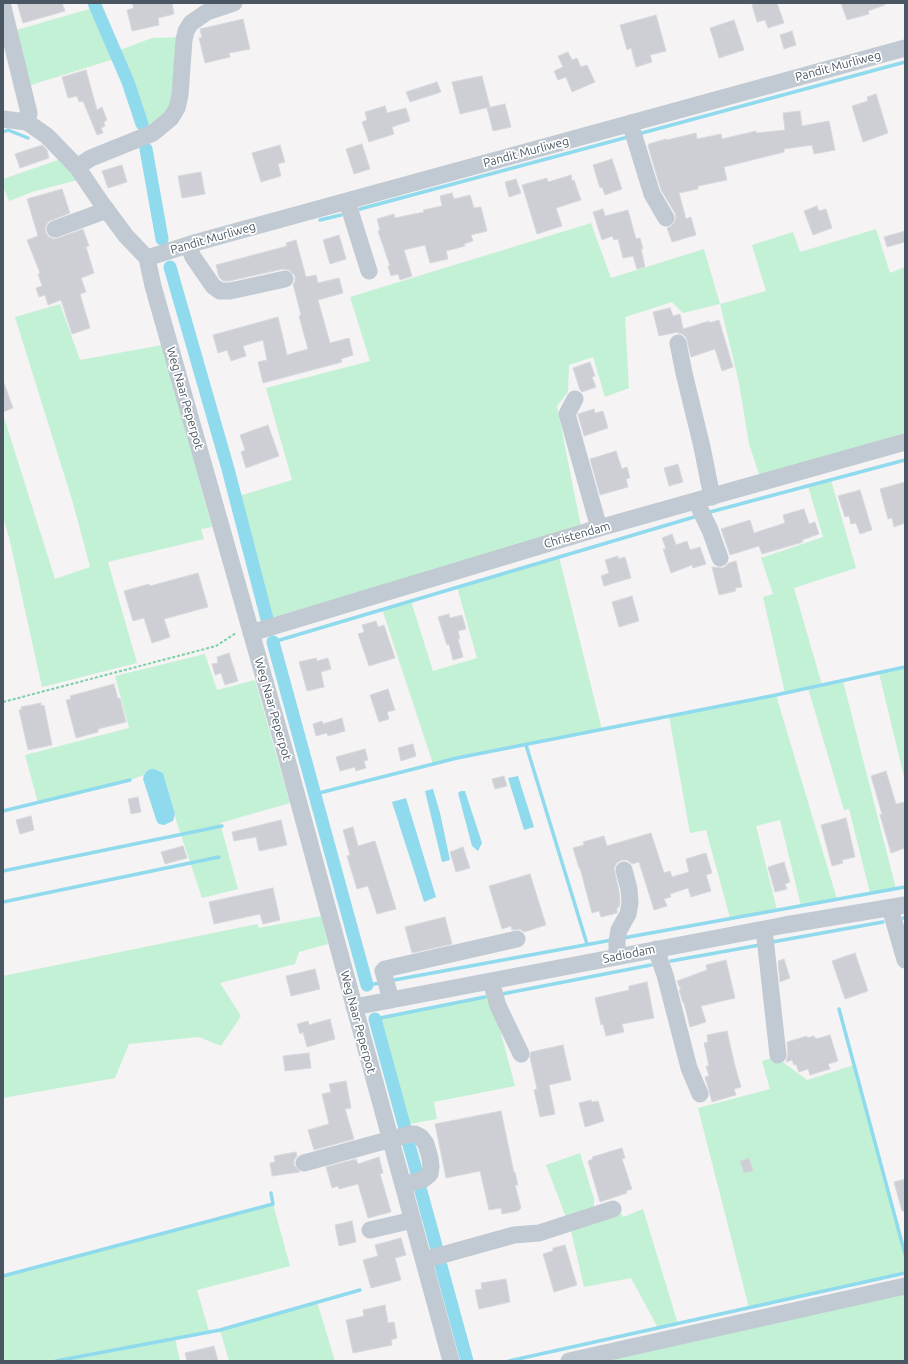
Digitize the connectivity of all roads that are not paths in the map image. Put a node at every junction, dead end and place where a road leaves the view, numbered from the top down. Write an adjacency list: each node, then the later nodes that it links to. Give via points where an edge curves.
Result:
1 (234, 3): 7 (street, via 207,12 191,23 186,31 180,95 171,118 153,133 91,158)
2 (3, 6): 5 (street, via 29,112)
3 (905, 48): 6 (street, Pandit Murliweg)
4 (3, 119): 5 (street)
5 (27, 122): 7 (street, via 47,136)
6 (630, 123): 8 (street, Pandit Murliweg); 10 (street, via 652,194)
7 (77, 167): 9 (street)
8 (347, 201): 12 (street, Pandit Murliweg); 14 (street)
9 (107, 210): 11 (street); 13 (street, via 126,236)
10 (666, 218)
11 (55, 230)
12 (188, 245): 13 (street, Pandit Murliweg); 15 (street, via 213,286 220,291)
13 (147, 258): 22 (street, Weg Naar Peperpot)
14 (369, 271)
15 (285, 279)
16 (678, 343): 19 (street, via 702,447)
17 (575, 399): 20 (street, via 567,414)
18 (905, 442): 19 (street, Christendam)
19 (704, 499): 20 (street, Christendam); 21 (street, via 710,530)
20 (598, 528): 22 (street, Christendam)
21 (720, 558)
22 (250, 629): 32 (street, Weg Naar Peperpot)
23 (624, 870): 28 (street, via 630,889 630,903 628,914 619,930)
24 (897, 907): 25 (street, Sadiodam); 29 (street)
25 (764, 929): 27 (street, Sadiodam); 34 (street)
26 (517, 939): 31 (street, via 385,969 383,971)
27 (656, 949): 28 (street, Sadiodam); 35 (street, via 689,1068)
28 (617, 957): 30 (street, Sadiodam)
29 (905, 960)
30 (491, 981): 31 (street, Sadiodam); 33 (street, via 498,1006)
31 (391, 1000): 32 (street, Sadiodam)
32 (354, 1007): 36 (street, Weg Naar Peperpot)
33 (522, 1054)
34 (778, 1055)
35 (700, 1094)
36 (391, 1140): 37 (street); 38 (street, Weg Naar Peperpot); 38 (street, via 410,1134 421,1136 430,1158 430,1174 424,1179)
37 (304, 1163)
38 (403, 1185): 40 (street, Weg Naar Peperpot)
39 (613, 1209): 42 (street, via 538,1233 514,1235)
40 (413, 1220): 41 (street); 42 (street, Weg Naar Peperpot)
41 (370, 1230)
42 (424, 1260): 44 (street, Weg Naar Peperpot)
43 (905, 1286): 45 (street)
44 (451, 1361)
45 (569, 1361)

